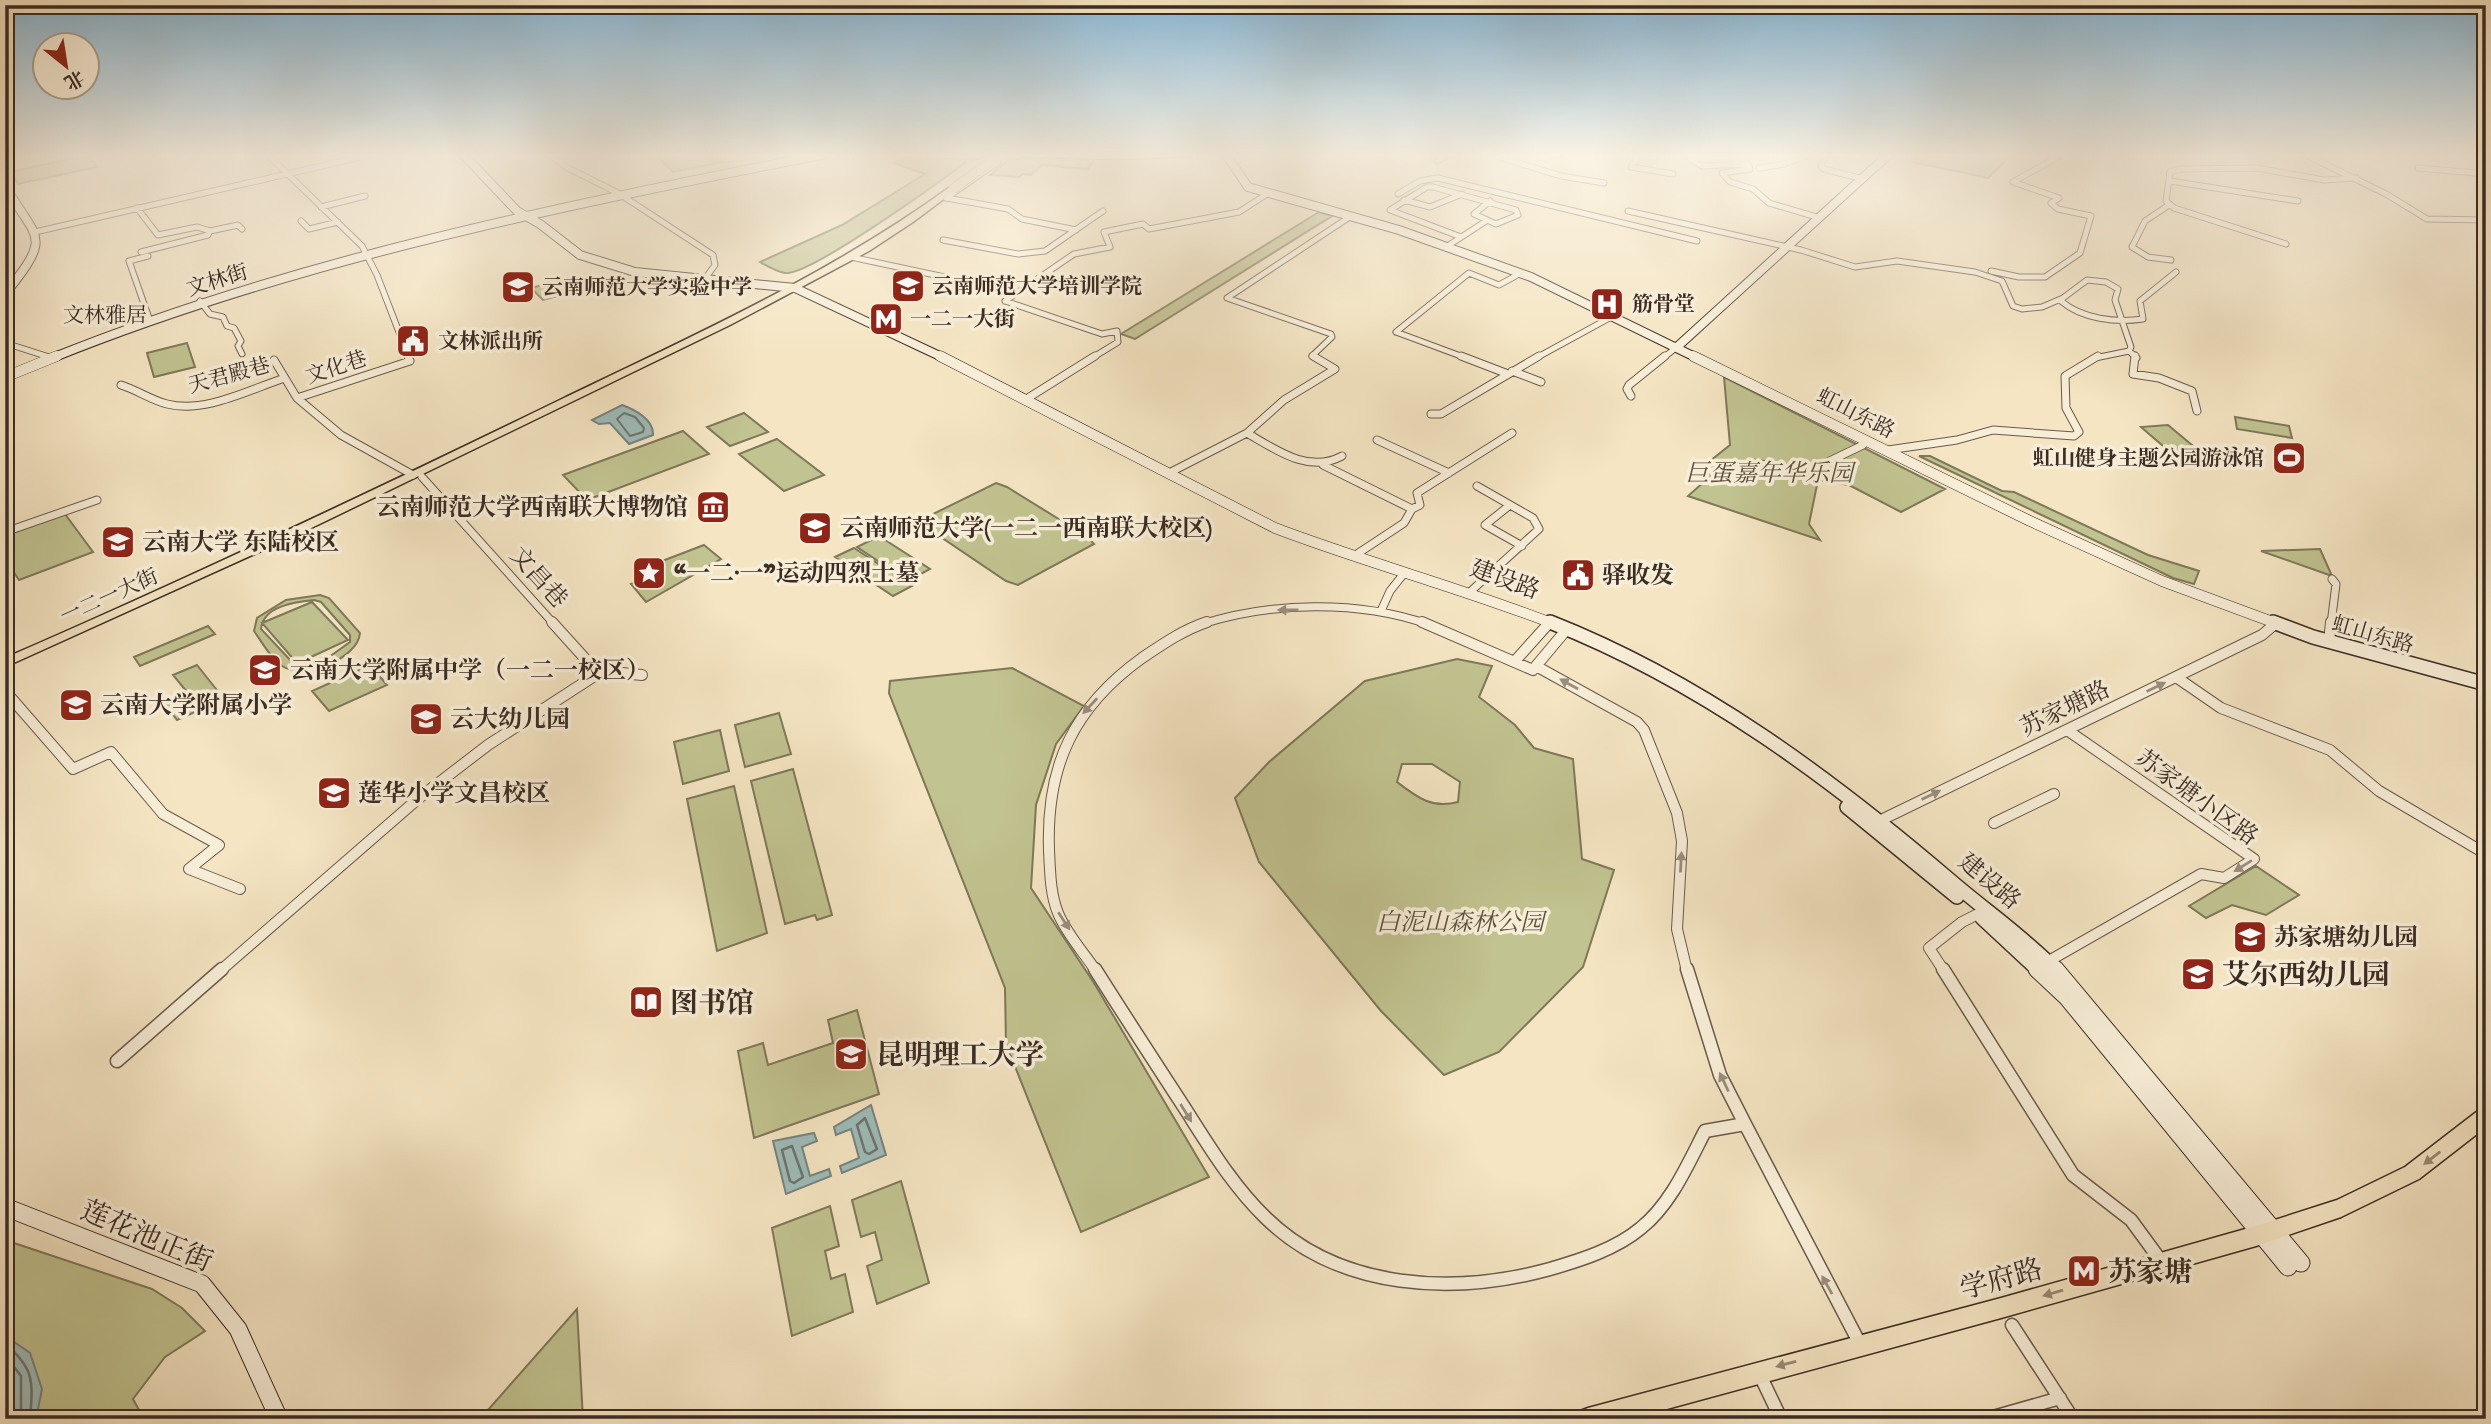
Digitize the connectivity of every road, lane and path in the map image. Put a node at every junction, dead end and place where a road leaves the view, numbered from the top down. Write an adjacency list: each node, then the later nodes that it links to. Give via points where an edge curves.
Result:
1 (27, 220): 29 (street)
2 (84, 220): 29 (street)
3 (147, 220): 28 (street, via 158,235 197,227)
4 (517, 220): 37 (street, 文林街)
5 (525, 220): 44 (street, 建设路, via 580,255 606,264)
6 (525, 220): 46 (street, 建设路, via 574,257 613,270 668,280)
7 (660, 220): 44 (street, via 713,255 715,265)
8 (901, 220): 46 (main road, 一二一大街)
9 (908, 220): 39 (main road, 一二一大街)
10 (1029, 220): 27 (street)
11 (1090, 220): 27 (street)
12 (1194, 220): 66 (street, via 1104,232 1110,247 1074,254 1005,300 1102,334 1117,331 1118,342)
13 (1344, 220): 69 (street, via 1227,298 1326,331 1332,337 1312,356 1335,369 1284,400)
14 (1365, 220): 34 (street, 虹山东路)
15 (1416, 220): 30 (street)
16 (1507, 220): 24 (street)
17 (1612, 220): 32 (street)
18 (1669, 220): 35 (street)
19 (1817, 220): 35 (street)
20 (2090, 220): 41 (street, via 2080,253 2045,277 2019,277 1960,263)
21 (2143, 220): 40 (street, via 2132,247 2148,257)
22 (2215, 220): 33 (street)
23 (301, 221): 25 (street, via 309,229)
24 (1486, 221): 30 (street)
25 (338, 222): 37 (street)
26 (242, 229): 28 (street, via 238,225)
27 (1076, 230): 31 (street, via 1045,251 1018,254)
28 (210, 231): 36 (street)
29 (35, 232): 47 (street, via 35,247)
30 (1461, 237): 34 (street)
31 (943, 240)
32 (1697, 241)
33 (2286, 244)
34 (1446, 247): 43 (street, 虹山东路)
35 (1788, 248): 41 (street, via 1855,267 1897,261); 54 (street)
36 (141, 252)
37 (368, 255): 49 (street, 文林街); 65 (street, 文化巷, via 410,361)
38 (148, 256): 51 (street, via 129,261)
39 (851, 257): 45 (street); 46 (main road, 一二一大街)
40 (2171, 260)
41 (1931, 264): 48 (street, via 2002,281 2017,309)
42 (2176, 272): 52 (street, via 2140,301 2143,319)
43 (1521, 273): 50 (street, 虹山东路); 59 (street, via 1499,285 1469,273 1396,332)
44 (704, 280): 46 (street, 建设路)
45 (982, 285)
46 (792, 289): 66 (street, 建设路); 79 (main road, 一二一大街); 87 (street, 建设路, via 870,331 975,378 1269,532)
47 (5, 293)
48 (2061, 301): 52 (street, via 2074,312); 52 (street, via 2087,280 2106,282 2118,289 2115,300)
49 (201, 302): 51 (street, 文林街); 56 (street, via 210,314 223,317 227,326 234,328 242,341 238,346)
50 (1613, 316): 54 (street, 虹山东路); 59 (street)
51 (149, 320): 57 (street, 文林街); 60 (street, 文林街)
52 (2121, 321): 55 (street)
53 (5, 343): 57 (street)
54 (1677, 347): 64 (street, via 1629,385); 73 (street, 虹山东路)
55 (2129, 351): 67 (street, via 2137,358 2133,374 2192,391); 73 (street, via 2100,355 2065,376 2066,408 2079,432 2074,436 1993,430)
56 (242, 354)
57 (49, 357): 60 (street, 文林街)
58 (274, 360): 61 (street)
59 (1510, 373): 62 (street); 68 (street, via 1441,414)
60 (5, 376)
61 (285, 378): 63 (street, 天君殿巷, via 188,405 162,403); 65 (street, 天君殿巷)
62 (1541, 382)
63 (121, 385)
64 (1631, 396)
65 (297, 398): 79 (street, 文化巷, via 341,435)
66 (1028, 398): 77 (street, 建设路)
67 (2197, 411)
68 (1431, 414)
69 (1247, 433): 76 (street, via 1286,454); 77 (street)
70 (1513, 433): 78 (street)
71 (1377, 440): 78 (street)
72 (1863, 445): 75 (street, via 1809,471)
73 (1888, 450): 92 (street, 虹山东路, via 2125,565)
74 (1342, 456): 76 (street)
75 (1753, 463)
76 (1323, 465): 83 (street)
77 (1169, 473): 86 (street, 建设路, via 1284,531)
78 (1449, 473): 83 (street, via 1417,493 1420,505)
79 (414, 475): 95 (main road, 一二一大街); 97 (main road, 一二一大街); 99 (street, 文昌巷, via 589,663)
80 (1477, 486): 82 (street)
81 (97, 500): 84 (street)
82 (1510, 505): 85 (street, via 1534,518 1539,526); 85 (street, via 1485,525)
83 (1412, 509): 86 (street, via 1404,523)
84 (5, 532)
85 (1522, 545): 89 (street)
86 (1354, 556): 89 (street, 建设路)
87 (1402, 576): 90 (street); 91 (street, 建设路)
88 (2332, 579): 94 (street, via 2336,584)
89 (1471, 591): 91 (street, 建设路)
90 (1381, 611): 96 (street); 114 (street, one-way to 114, via 1275,610 1194,626 1127,669 1083,712 1062,756 1047,844 1058,913 1235,1186 1258,1214 1329,1261 1394,1282 1438,1287 1485,1285 1546,1271 1620,1240 1648,1222 1686,1170 1705,1131)
91 (1548, 624): 93 (street, 建设路); 96 (street)
92 (2275, 624): 94 (street, 虹山东路); 101 (street, 苏家塘路, via 2262,635)
93 (1564, 631): 98 (street); 106 (street, 建设路, via 1737,726)
94 (2329, 642): 102 (street, 虹山东路)
95 (5, 657)
96 (1515, 661): 98 (street, via 1533,670)
97 (5, 663)
98 (1536, 666): 114 (street, one-way to 98, via 1720,1075 1688,974 1677,929 1682,841 1677,813 1644,730 1628,716)
99 (602, 671): 100 (street); 112 (street, via 488,745 419,798)
100 (642, 675)
101 (2176, 677): 104 (street, 苏家塘路, one-way to 101); 108 (street, via 2221,708 2330,750 2379,791)
102 (2486, 684)
103 (5, 691): 109 (street, via 73,769 111,752 163,814 219,845 189,869)
104 (2067, 730): 106 (street, 苏家塘路, one-way to 104); 111 (street, 苏家塘小区路, one-way to 111, via 2254,859 2224,878 2201,874)
105 (2054, 794): 107 (street)
106 (1875, 823): 110 (street, 建设路)
107 (1994, 823)
108 (2486, 854)
109 (240, 889)
110 (1982, 912): 111 (street, 建设路); 116 (street, 建设路, via 2067,997); 117 (street, via 1929,948 2073,1175 2131,1220)
111 (2047, 962): 116 (street, 建设路, via 2085,1002)
112 (117, 1061)
113 (2486, 1116): 116 (main road, 学府路, one-way to 116, via 2390,1186)
114 (1745, 1124): 120 (street, one-way to 114)
115 (5, 1207): 123 (street, 莲花池正街, via 202,1284 235,1320)
116 (2267, 1232): 117 (main road, 学府路); 118 (street, 建设路)
117 (2161, 1261): 120 (main road, 学府路, one-way to 120)
118 (2295, 1265)
119 (2012, 1325): 122 (street)
120 (1860, 1344): 121 (main road, 学府路, one-way to 121)
121 (1758, 1372): 124 (main road, 学府路); 125 (street)
122 (2060, 1398): 126 (street); 127 (street)
123 (279, 1419)
124 (1588, 1419)
125 (1781, 1419)
126 (1986, 1419)
127 (2073, 1419)

